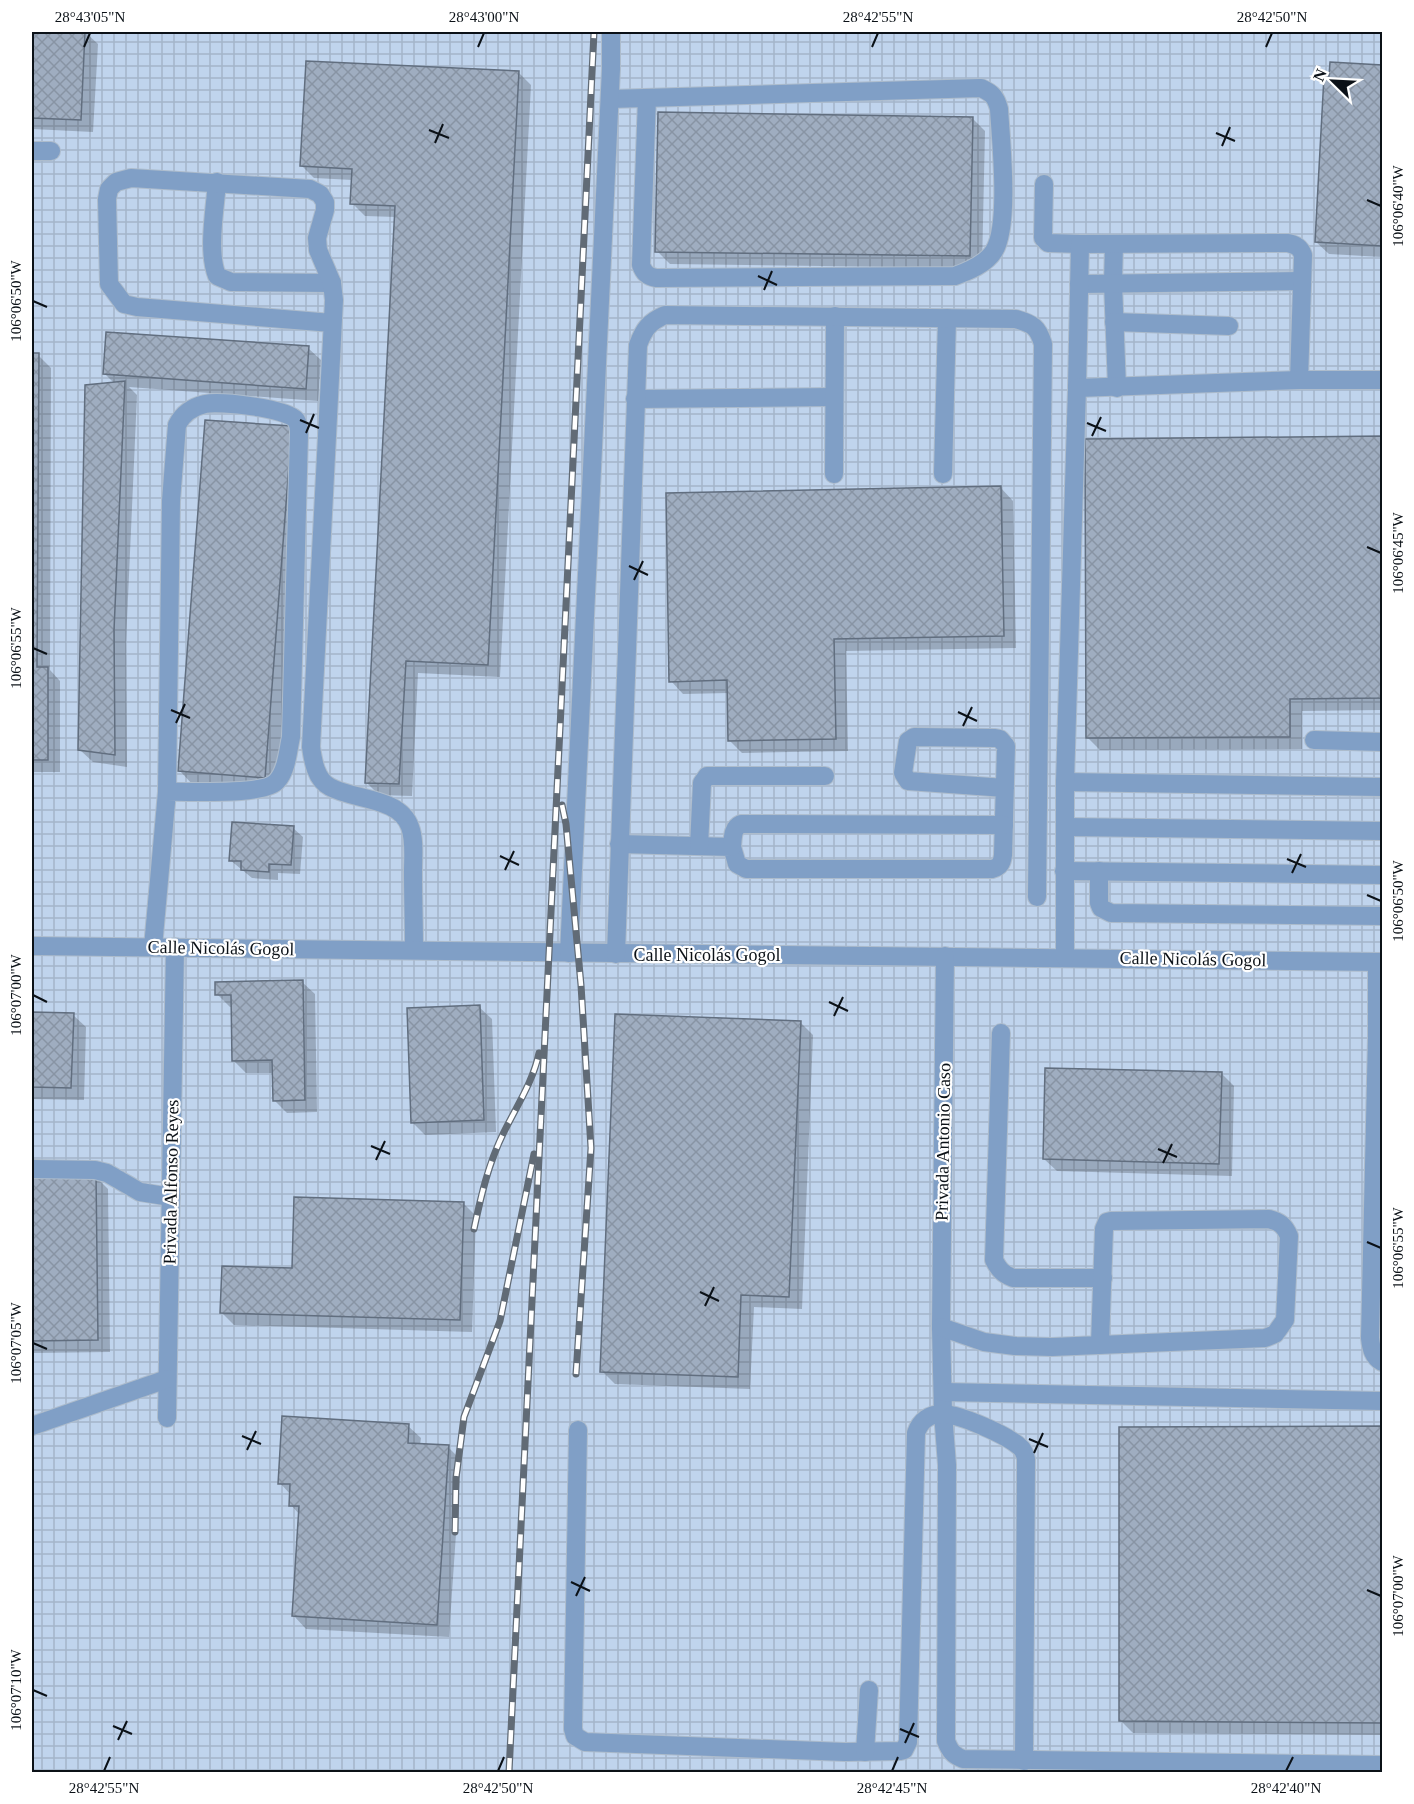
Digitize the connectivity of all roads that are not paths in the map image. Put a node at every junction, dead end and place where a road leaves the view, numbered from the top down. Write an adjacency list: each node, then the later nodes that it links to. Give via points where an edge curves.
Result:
1 (610, 32): 3 (street)
2 (647, 98): 2 (street, via 981,88 996,97 999,109 1003,213 994,252 955,276 649,277 641,265); 3 (street)
3 (610, 99): 49 (street)
4 (32, 151): 5 (street)
5 (51, 151)
6 (217, 182): 11 (street, via 310,189 320,194 325,210 317,238 318,250); 11 (street, via 213,266 217,276 231,282); 17 (street, via 131,178 116,182 109,189 109,284 116,295 124,304 137,307)
7 (1044, 184): 8 (street, via 1043,238 1048,243)
8 (1080, 244): 9 (street); 13 (street)
9 (1114, 244): 10 (street, via 1288,243 1301,249); 12 (street)
10 (1302, 281): 12 (street); 19 (street)
11 (332, 283): 17 (street)
12 (1113, 283): 13 (street); 16 (street)
13 (1079, 284): 21 (street)
14 (835, 316): 15 (street); 23 (street); 24 (street, via 664,315 651,321 638,345)
15 (947, 318): 26 (street); 43 (street, via 1016,319 1039,331 1043,344)
16 (1114, 322): 18 (street); 22 (street)
17 (332, 323): 48 (street, via 311,747 314,764 329,787 390,806 410,826)
18 (1229, 326)
19 (1299, 380): 20 (street); 22 (street)
20 (1383, 380)
21 (1077, 388): 22 (street); 30 (street)
22 (1117, 388)
23 (834, 397): 24 (street); 25 (street)
24 (635, 399): 37 (street)
25 (834, 474)
26 (943, 474)
27 (1314, 740): 28 (street)
28 (1383, 742)
29 (825, 776): 38 (street, via 706,776 702,783)
30 (1065, 782): 31 (street); 35 (street)
31 (1383, 787)
32 (1005, 788): 32 (street, via 908,781 903,773 908,741 914,736 1000,739 1006,746); 34 (street)
33 (167, 792): 33 (street, via 171,501 177,425 182,415 207,403 287,413 296,420 299,434 291,736 284,768 271,787); 47 (street)
34 (1004, 825): 39 (street, via 741,824 736,828); 39 (street, via 1002,862 992,868 746,869 737,864)
35 (1065, 827): 36 (street); 40 (street)
36 (1383, 831)
37 (619, 844): 38 (street); 50 (street)
38 (699, 846): 39 (street)
39 (732, 847)
40 (1064, 871): 41 (street); 52 (street)
41 (1099, 871): 42 (street); 44 (street, via 1099,903 1111,913)
42 (1383, 875)
43 (1037, 897)
44 (1383, 916)
45 (32, 946): 47 (street, Calle Nicolás Gogol)
46 (175, 946): 47 (street, Calle Nicolás Gogol); 48 (street, Calle Nicolás Gogol); 57 (street, Privada Alfonso Reyes)
47 (153, 947)
48 (414, 950): 49 (street, Calle Nicolás Gogol)
49 (569, 953): 50 (street, Calle Nicolás Gogol)
50 (616, 954): 51 (street, Calle Nicolás Gogol)
51 (945, 956): 52 (street, Calle Nicolás Gogol); 59 (street, Privada Antonio Caso)
52 (1065, 957): 53 (street, Calle Nicolás Gogol)
53 (1380, 962): 55 (street)
54 (1001, 1033): 58 (street, via 994,1260 1004,1275 1013,1278)
55 (1380, 1036): 61 (street, via 1370,1338 1372,1350)
56 (32, 1169): 57 (street, via 96,1170 140,1192)
57 (171, 1197): 62 (street, Privada Alfonso Reyes)
58 (1103, 1278): 60 (street); 60 (street, via 1104,1229 1111,1221 1269,1219 1280,1222 1289,1236 1285,1320 1275,1334 1265,1338)
59 (941, 1328): 60 (street, via 984,1342 1015,1346); 63 (street, Privada Antonio Caso)
60 (1100, 1344)
61 (1383, 1362)
62 (168, 1379): 66 (street, Privada Alfonso Reyes); 67 (street)
63 (943, 1392): 64 (street); 65 (street, Privada Antonio Caso)
64 (1383, 1401)
65 (943, 1413): 70 (street, via 924,1419 916,1433 908,1742 900,1751); 71 (street, via 983,1425 1020,1447 1026,1459); 71 (street, Privada Antonio Caso, via 947,1466 946,1741 954,1755 963,1759)
66 (167, 1418)
67 (32, 1426)
68 (578, 1430): 70 (street, via 575,1736 585,1742)
69 (870, 1690): 70 (street)
70 (866, 1752)
71 (1024, 1761): 72 (street, Privada Antonio Caso)
72 (1383, 1765)

